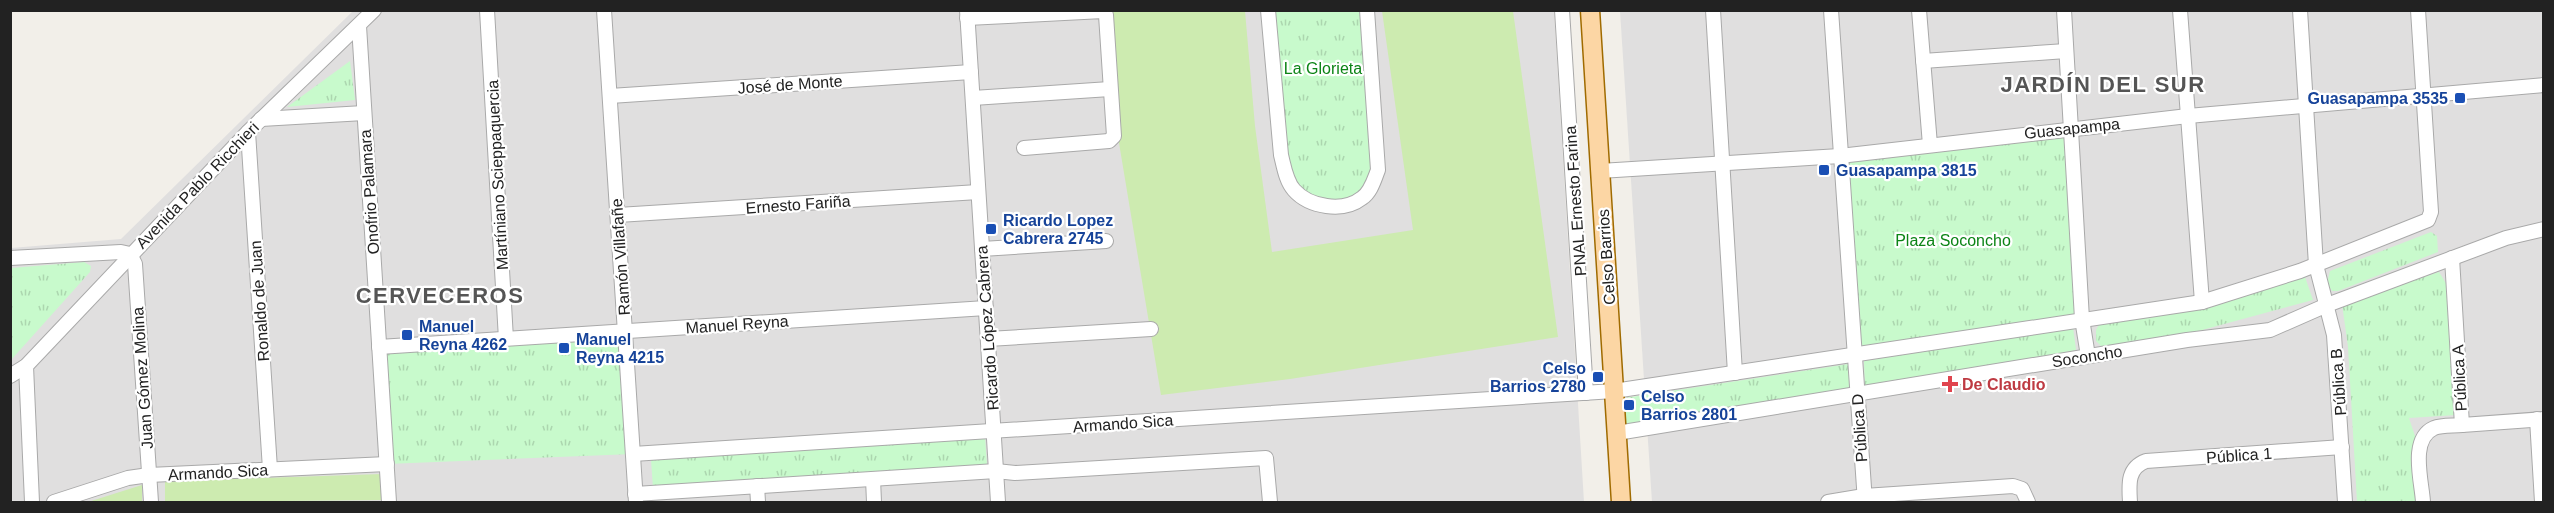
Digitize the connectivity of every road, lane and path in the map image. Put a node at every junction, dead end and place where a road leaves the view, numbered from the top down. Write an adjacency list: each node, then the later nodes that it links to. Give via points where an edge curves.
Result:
1 (374, 10): 16 (street, Avenida Pablo Ricchieri)
2 (488, 10): 51 (street, Martíniano Scieppaquercia)
3 (604, 10): 23 (street, Ramón Villafañe)
4 (1268, 10): 5 (street, via 1286,175 1294,190 1309,202 1333,206 1362,198 1378,170)
5 (1367, 10)
6 (1562, 10): 60 (street, PNAL Ernesto Farina)
7 (1590, 10): 35 (main road, Celso Barrios)
8 (1713, 10): 34 (street)
9 (1831, 10): 33 (street, Pública D)
10 (1920, 10): 18 (street)
11 (2064, 10): 17 (street)
12 (2180, 10): 27 (street)
13 (2300, 10): 25 (street, Pública B)
14 (2418, 10): 22 (street)
15 (967, 14): 19 (street, Ricardo López Cabrera); 21 (street, via 1103,11)
16 (359, 26): 26 (street, Onofrio Palamara); 28 (street, Avenida Pablo Ricchieri)
17 (2066, 51): 18 (street); 29 (street)
18 (1923, 61): 31 (street)
19 (971, 72): 23 (street, José de Monte); 24 (street, Ricardo López Cabrera)
20 (2544, 85): 22 (street, Guasapampa)
21 (1110, 90): 24 (street); 32 (street, via 1114,136 1109,141)
22 (2424, 94): 25 (street, Guasapampa); 44 (street, via 2431,212 2428,220)
23 (610, 96): 37 (street, Ramón Villafañe)
24 (973, 98): 36 (street, Ricardo López Cabrera)
25 (2307, 105): 27 (street, Guasapampa); 44 (street, Pública B)
26 (364, 113): 28 (street); 53 (street, Onofrio Palamara)
27 (2188, 116): 29 (street, Guasapampa); 45 (street)
28 (261, 120): 30 (street, Avenida Pablo Ricchieri)
29 (2070, 128): 31 (street, Guasapampa); 48 (street)
30 (248, 132): 41 (street, Avenida Pablo Ricchieri); 69 (street, Ronaldo de Juan)
31 (1930, 145): 33 (street, Guasapampa)
32 (1024, 147)
33 (1840, 156): 34 (street, Guasapampa); 54 (street, Pública D)
34 (1722, 164): 35 (street, Guasapampa); 57 (street)
35 (1600, 171): 59 (main road, Celso Barrios)
36 (978, 192): 37 (street, Ernesto Fariña); 40 (street, Ricardo López Cabrera)
37 (618, 215): 50 (street, Ramón Villafañe)
38 (2544, 229): 43 (street, Soconcho, via 2506,237)
39 (1106, 241): 40 (street)
40 (982, 249): 47 (street, Ricardo López Cabrera)
41 (130, 254): 42 (street); 56 (street, Avenida Pablo Ricchieri); 71 (street, Juan Gómez Molina, via 135,264)
42 (10, 258)
43 (2452, 258): 46 (street, Soconcho); 63 (street, Pública A)
44 (2316, 265): 45 (street); 46 (street, Pública B)
45 (2202, 302): 48 (street)
46 (2327, 305): 55 (street, Soconcho, via 2270,330); 66 (street, Pública B, via 2336,349)
47 (986, 308): 50 (street, Manuel Reyna); 52 (street, Ricardo López Cabrera)
48 (2082, 319): 54 (street); 55 (street)
49 (1151, 329): 52 (street)
50 (625, 332): 51 (street, Manuel Reyna); 67 (street, Ramón Villafañe)
51 (506, 339): 53 (street, Manuel Reyna)
52 (988, 339): 64 (street, Ricardo López Cabrera)
53 (379, 347): 68 (street, Onofrio Palamara)
54 (1854, 354): 57 (street); 61 (street, Pública D)
55 (2088, 356): 61 (street, Soconcho)
56 (26, 366): 58 (street); 76 (street)
57 (1735, 373): 59 (street)
58 (10, 376)
59 (1614, 391): 60 (street, Armando Sica); 65 (main road, Celso Barrios)
60 (1586, 393): 64 (street, Armando Sica)
61 (1857, 394): 65 (street, Soconcho); 75 (street, Pública D)
62 (2540, 419): 63 (street); 90 (street)
63 (2462, 425): 89 (street, Pública A, via 2436,427 2423,437 2419,448)
64 (994, 431): 67 (street, Armando Sica); 70 (street, Ricardo López Cabrera)
65 (1617, 434): 84 (main road, Celso Barrios)
66 (2342, 447): 87 (street, Pública 1, via 2146,461 2131,472); 88 (street, Pública B)
67 (633, 454): 74 (street, Ramón Villafañe)
68 (387, 464): 69 (street, Armando Sica); 79 (street, Onofrio Palamara)
69 (270, 469): 71 (street, Armando Sica)
70 (996, 471): 72 (street); 82 (street, Ricardo López Cabrera); 83 (street, via 1266,458)
71 (149, 475): 77 (street, Armando Sica); 78 (street, Juan Gómez Molina)
72 (873, 479): 73 (street); 81 (street)
73 (757, 486): 74 (street); 80 (street)
74 (636, 498)
75 (1864, 499): 85 (street); 86 (street, via 2013,486 2022,489)
76 (32, 502)
77 (54, 502)
78 (151, 502)
79 (389, 502)
80 (758, 502)
81 (874, 502)
82 (999, 502)
83 (1269, 502)
84 (1621, 502)
85 (1828, 502)
86 (2028, 502)
87 (2130, 502)
88 (2345, 502)
89 (2423, 502)
90 (2542, 502)

